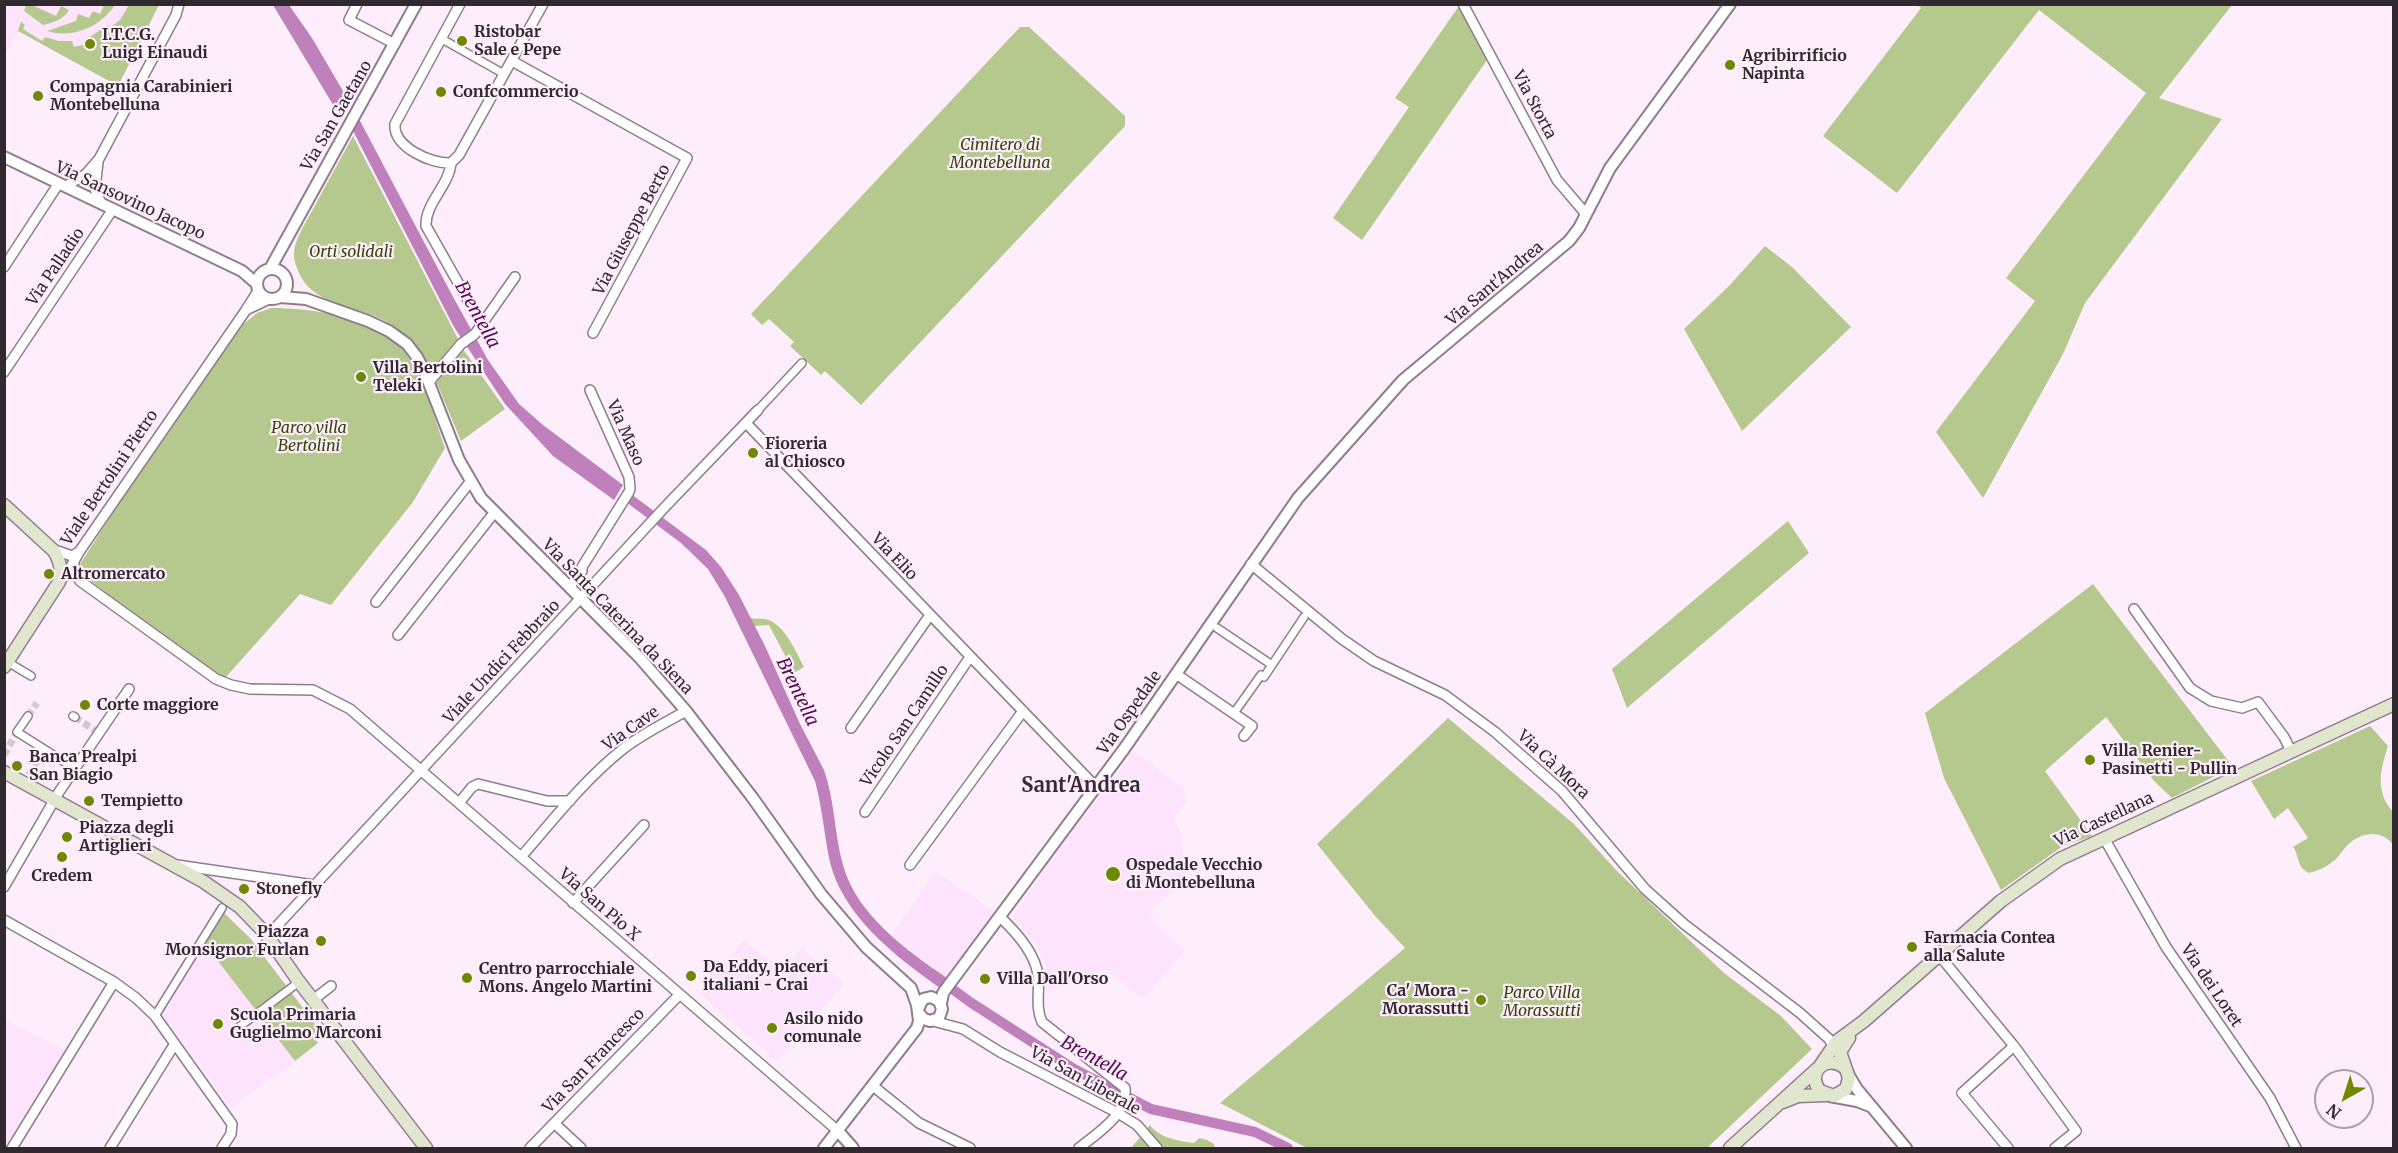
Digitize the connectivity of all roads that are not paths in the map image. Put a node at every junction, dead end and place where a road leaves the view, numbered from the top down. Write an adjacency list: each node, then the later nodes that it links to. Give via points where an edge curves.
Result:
1 (179, 4): 13 (street)
2 (357, 4): 9 (street, via 349,20)
3 (416, 4): 9 (street, Via San Gaetano)
4 (460, 4): 8 (street)
5 (543, 4): 10 (street)
6 (1463, 4): 18 (street, Via Storta, via 1557,180)
7 (1730, 4): 18 (street, Via Sant'Andrea, via 1610,168)
8 (442, 39): 11 (street); 14 (street, via 397,118 394,132 402,144 433,161)
9 (395, 44): 19 (street, Via San Gaetano)
10 (512, 61): 11 (street); 30 (street, Via Giuseppe Berto, via 687,158)
11 (504, 74): 14 (street, via 460,154)
12 (4, 158): 15 (street, Via Sansovino Jacopo)
13 (99, 159): 15 (street, via 86,174); 16 (street, via 95,189)
14 (451, 163): 29 (street, via 448,178 427,214 426,226)
15 (62, 185): 16 (street, Via Sansovino Jacopo); 20 (street)
16 (101, 203): 17 (street, Via Sansovino Jacopo)
17 (113, 209): 21 (street, Via Sansovino Jacopo); 32 (street, Via Palladio)
18 (1587, 214): 43 (street, Via Sant'Andrea, via 1569,241 1403,380 1298,498)
19 (285, 243): 22 (street, Via San Gaetano); 24 (street, Via San Gaetano)
20 (4, 267)
21 (243, 271): 22 (street, Via Sansovino Jacopo); 25 (street, Via Sansovino Jacopo)
22 (265, 271): 24 (street, Via Sansovino Jacopo); 25 (street, Via San Gaetano)
23 (515, 277): 29 (street)
24 (285, 278): 26 (street, via 286,291); 27 (street, Via Santa Caterina da Siena)
25 (257, 288): 26 (street, Via Sansovino Jacopo); 28 (street, Viale Bertolini Pietro)
26 (275, 298): 27 (street, Via Santa Caterina da Siena); 28 (street, Viale Bertolini Pietro)
27 (306, 299): 33 (street, Via Santa Caterina da Siena, via 389,331 407,344)
28 (246, 310): 41 (street, Viale Bertolini Pietro)
29 (482, 325): 33 (street)
30 (593, 333)
31 (802, 363): 35 (street)
32 (4, 372)
33 (429, 382): 37 (street, Via Santa Caterina da Siena)
34 (590, 390): 46 (street, Via Maso, via 629,477 629,490)
35 (758, 410): 36 (street, Viale Undici Febbraio)
36 (746, 423): 47 (street, Viale Undici Febbraio); 50 (street, Via Elio)
37 (470, 482): 39 (street, Via Santa Caterina da Siena); 48 (street)
38 (4, 505): 40 (main road)
39 (495, 513): 46 (street, Via Santa Caterina da Siena); 53 (street)
40 (52, 549): 41 (street, via 72,556); 45 (main road, via 60,565)
41 (79, 552): 42 (street, Viale Bertolini Pietro)
42 (74, 563): 44 (street); 45 (street, Viale Bertolini Pietro)
43 (1251, 564): 57 (street, Via Ospedale); 104 (street, Via Cà Mora, via 1342,639 1374,661 1445,695 1495,732 1562,791 1645,889 1800,1013)
44 (78, 579): 45 (street, via 70,577); 69 (street, Via San Pio X, via 216,679 250,689 302,689 324,694 350,709)
45 (59, 582): 55 (main road, Viale Bertolini Pietro)
46 (570, 586): 47 (street, Via Santa Caterina da Siena)
47 (581, 598): 61 (street, Via Santa Caterina da Siena); 69 (street, Viale Undici Febbraio)
48 (376, 602)
49 (2134, 609): 67 (street, via 2190,688 2211,701 2242,708 2258,702)
50 (930, 615): 54 (street, Via Elio); 65 (street)
51 (1304, 617): 56 (street)
52 (1217, 628): 56 (street)
53 (398, 635)
54 (970, 657): 62 (street, Via Elio); 75 (street, Vicolo San Camillo)
55 (6, 663): 58 (street)
56 (1272, 665): 63 (street)
57 (1176, 674): 63 (street); 71 (street, Via Ospedale)
58 (31, 676)
59 (129, 689): 68 (street)
60 (2394, 704): 67 (main road, Via Castellana)
61 (686, 711): 73 (street, Via Cave, via 623,749); 89 (street, Via Santa Caterina da Siena, via 821,894 866,947)
62 (1023, 711): 71 (street, Via Elio); 80 (street)
63 (1234, 713): 66 (street, via 1252,726)
64 (28, 716): 68 (street, via 17,732)
65 (851, 729)
66 (1245, 736)
67 (2291, 751): 77 (main road, Via Castellana)
68 (74, 768): 72 (street)
69 (422, 771): 74 (street, Via San Pio X); 81 (street, Viale Undici Febbraio)
70 (5, 773): 72 (main road)
71 (1095, 786): 85 (street, Via Ospedale)
72 (55, 799): 79 (main road); 82 (street)
73 (570, 801): 74 (street, via 530,798 478,784); 78 (street, Via Cave)
74 (459, 803): 78 (street, Via San Pio X)
75 (865, 812)
76 (644, 825): 83 (street)
77 (2104, 838): 88 (main road, Via Castellana, via 2060,859 2034,877); 130 (street, Via dei Loret, via 2166,947 2270,1098)
78 (521, 857): 83 (street, Via San Pio X)
79 (174, 865): 81 (street); 87 (main road, via 227,897)
80 (910, 865)
81 (314, 885): 87 (street, Viale Undici Febbraio)
82 (4, 887)
83 (573, 903): 93 (street, Via San Pio X)
84 (222, 908): 97 (street)
85 (1000, 916): 94 (street, Via Ospedale); 112 (street, via 1034,959 1042,1022 1123,1084 1126,1093)
86 (4, 920): 90 (street)
87 (266, 934): 91 (main road)
88 (1939, 955): 99 (main road, Via Castellana); 105 (street)
89 (903, 980): 94 (street, Via Santa Caterina da Siena); 96 (street, Via Santa Caterina da Siena, via 912,990)
90 (114, 982): 97 (street); 115 (street)
91 (299, 982): 95 (main road); 100 (street)
92 (331, 986): 95 (street)
93 (679, 995): 113 (street, Via San Francesco); 114 (street, Via San Pio X)
94 (938, 999): 96 (street, via 923,999); 98 (street, via 941,1015); 101 (street, Via San Liberale)
95 (313, 1000): 118 (main road)
96 (918, 1010): 98 (street, via 924,1019); 102 (street, via 919,1021)
97 (155, 1016): 103 (street)
98 (932, 1021): 101 (street, Via San Liberale); 102 (street)
99 (1864, 1021): 104 (main road, Via Castellana); 107 (main road, Via Castellana, via 1840,1049)
100 (239, 1027)
101 (963, 1029): 112 (street, Via San Liberale)
102 (913, 1033): 108 (street)
103 (174, 1046): 116 (street); 117 (street, via 232,1124)
104 (1833, 1046): 106 (main road, Via Castellana)
105 (2014, 1046): 128 (street, via 1962,1093); 129 (street, via 2076,1131)
106 (1819, 1068): 107 (main road, via 1831,1062 1839,1063); 109 (main road, via 1815,1084); 110 (main road, Via Castellana)
107 (1847, 1071): 109 (main road, via 1849,1082 1844,1092); 111 (street)
108 (873, 1086): 114 (street); 123 (street, via 919,1122)
109 (1828, 1096): 110 (main road, Via Castellana, via 1798,1096); 111 (street, via 1857,1101)
110 (1778, 1105): 126 (main road, Via Castellana)
111 (1874, 1110): 127 (street)
112 (1118, 1113): 124 (street); 125 (street, Via San Liberale, via 1137,1125)
113 (554, 1123): 119 (street, Via San Francesco); 120 (street)
114 (838, 1131): 121 (street); 122 (street)
115 (12, 1149)
116 (110, 1149)
117 (222, 1149)
118 (426, 1149)
119 (530, 1149)
120 (580, 1149)
121 (824, 1149)
122 (853, 1149)
123 (970, 1149)
124 (1079, 1149)
125 (1157, 1149)
126 (1730, 1149)
127 (1906, 1149)
128 (2008, 1149)
129 (2055, 1149)
130 (2296, 1149)

